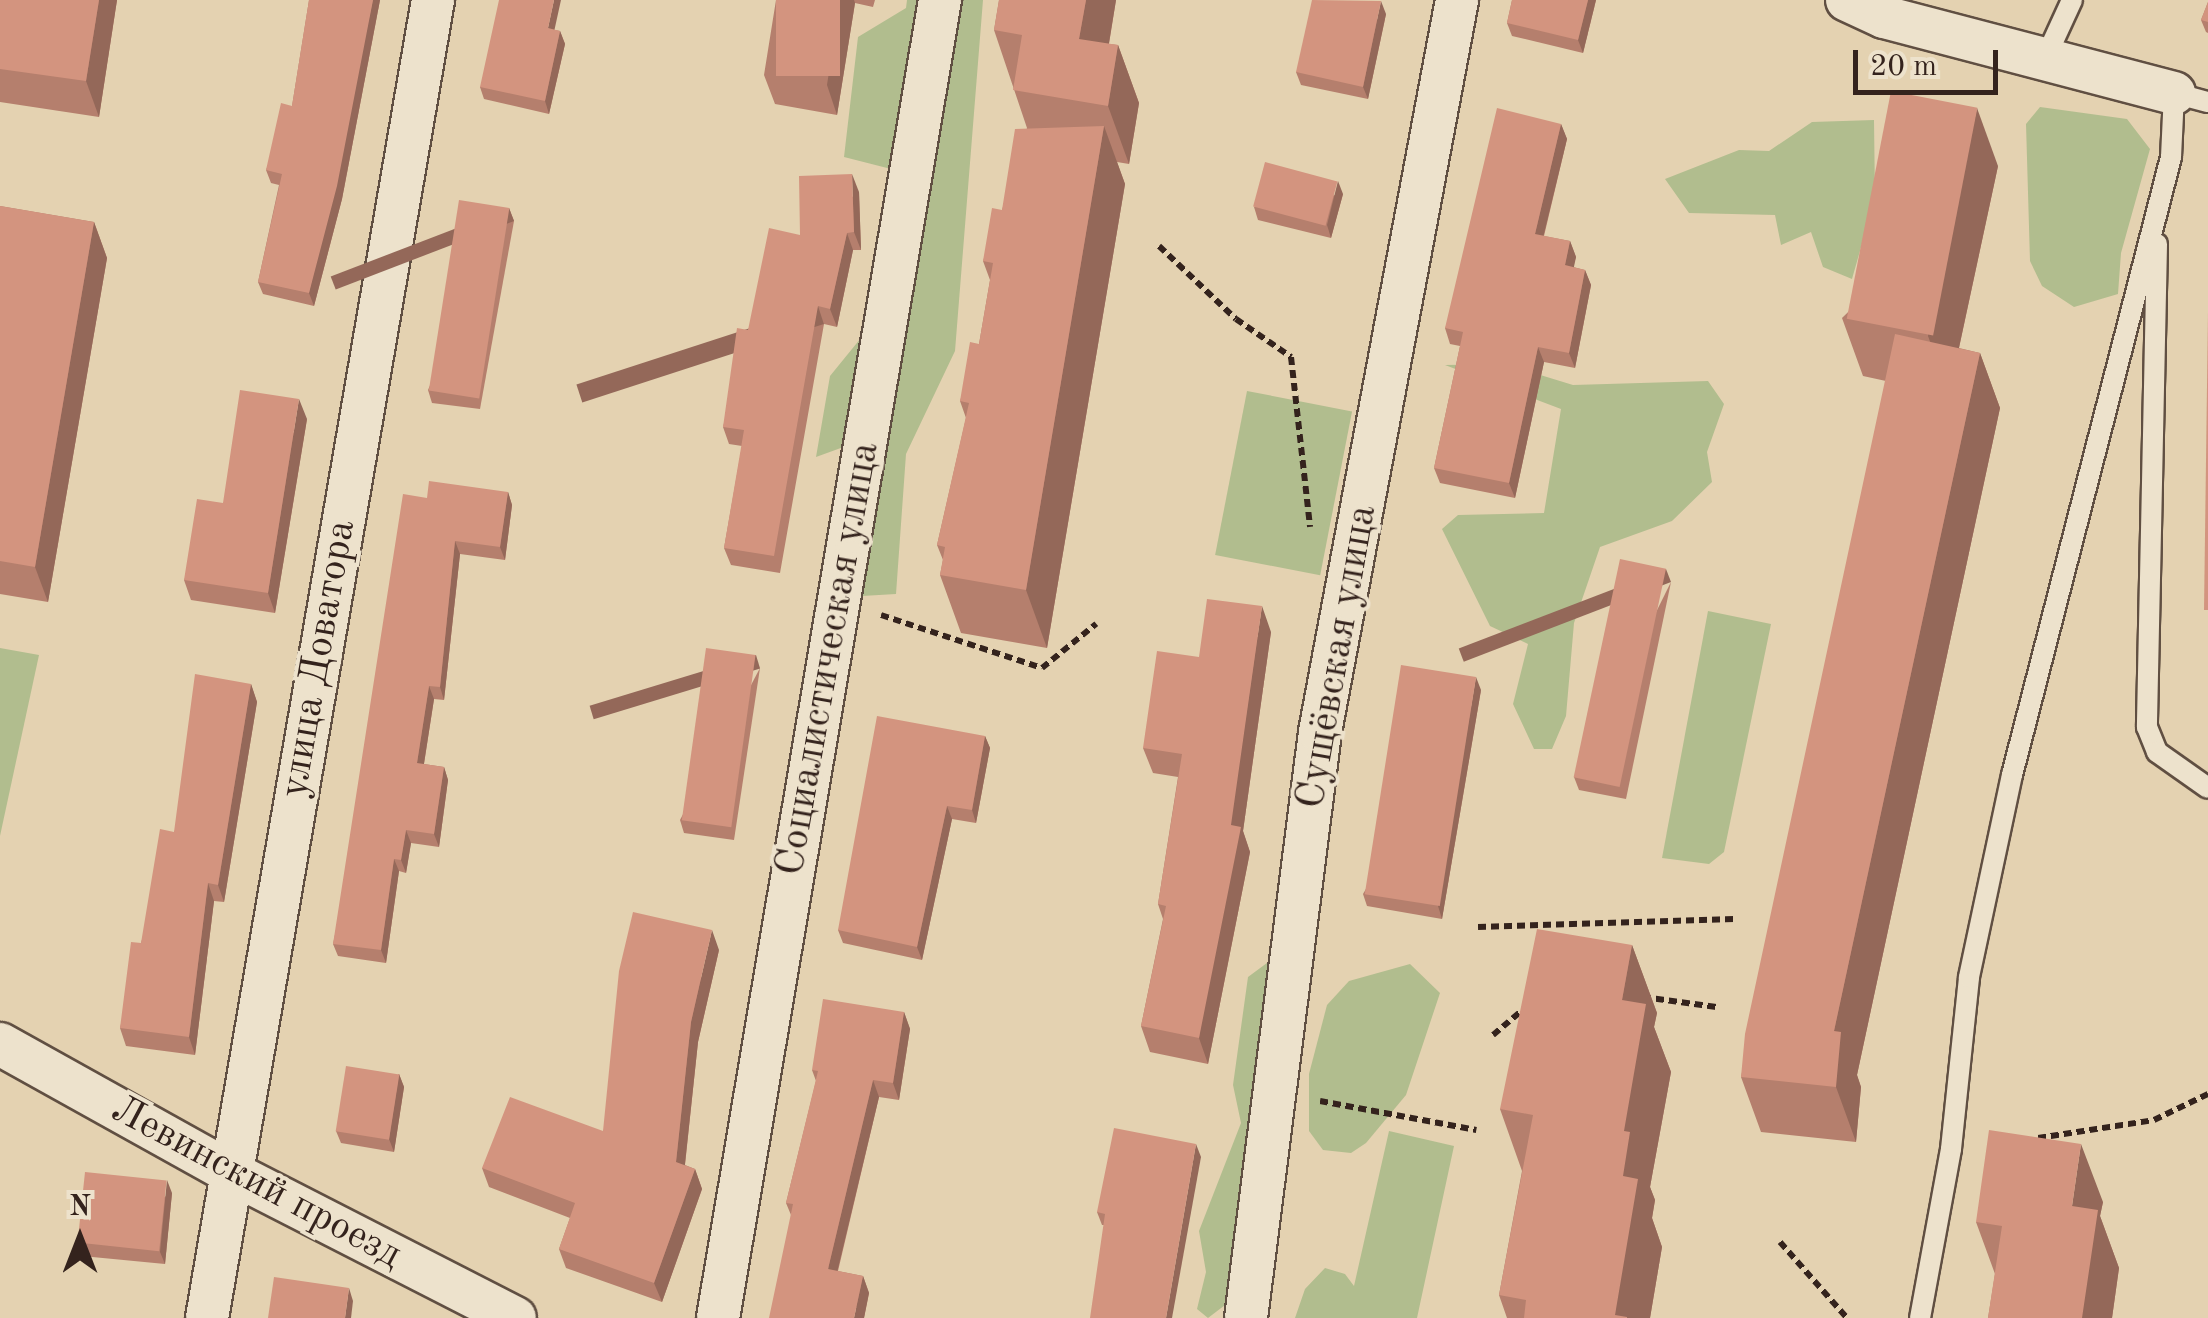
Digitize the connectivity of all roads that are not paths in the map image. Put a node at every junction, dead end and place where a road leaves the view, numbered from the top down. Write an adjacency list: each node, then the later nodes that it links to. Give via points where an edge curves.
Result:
1 (433, 0): 11 (street, улица Доватора)
2 (940, 0): 14 (street, Социалистическая улица)
3 (1457, 0): 15 (street, Сущёвская улица, via 1320,732)
4 (1846, 0): 6 (street)
5 (2072, 0): 6 (lane)
6 (2044, 62): 7 (street)
7 (2191, 97): 8 (lane)
8 (2158, 208): 9 (lane, via 2147,728 2157,752); 16 (lane, via 2012,775 1969,976 1951,1149)
9 (2208, 788)
10 (0, 1044): 11 (street, Левинский проезд)
11 (230, 1172): 12 (street, улица Доватора); 13 (street, Левинский проезд)
12 (207, 1318)
13 (515, 1318)
14 (718, 1318)
15 (1246, 1318)
16 (1920, 1318)

